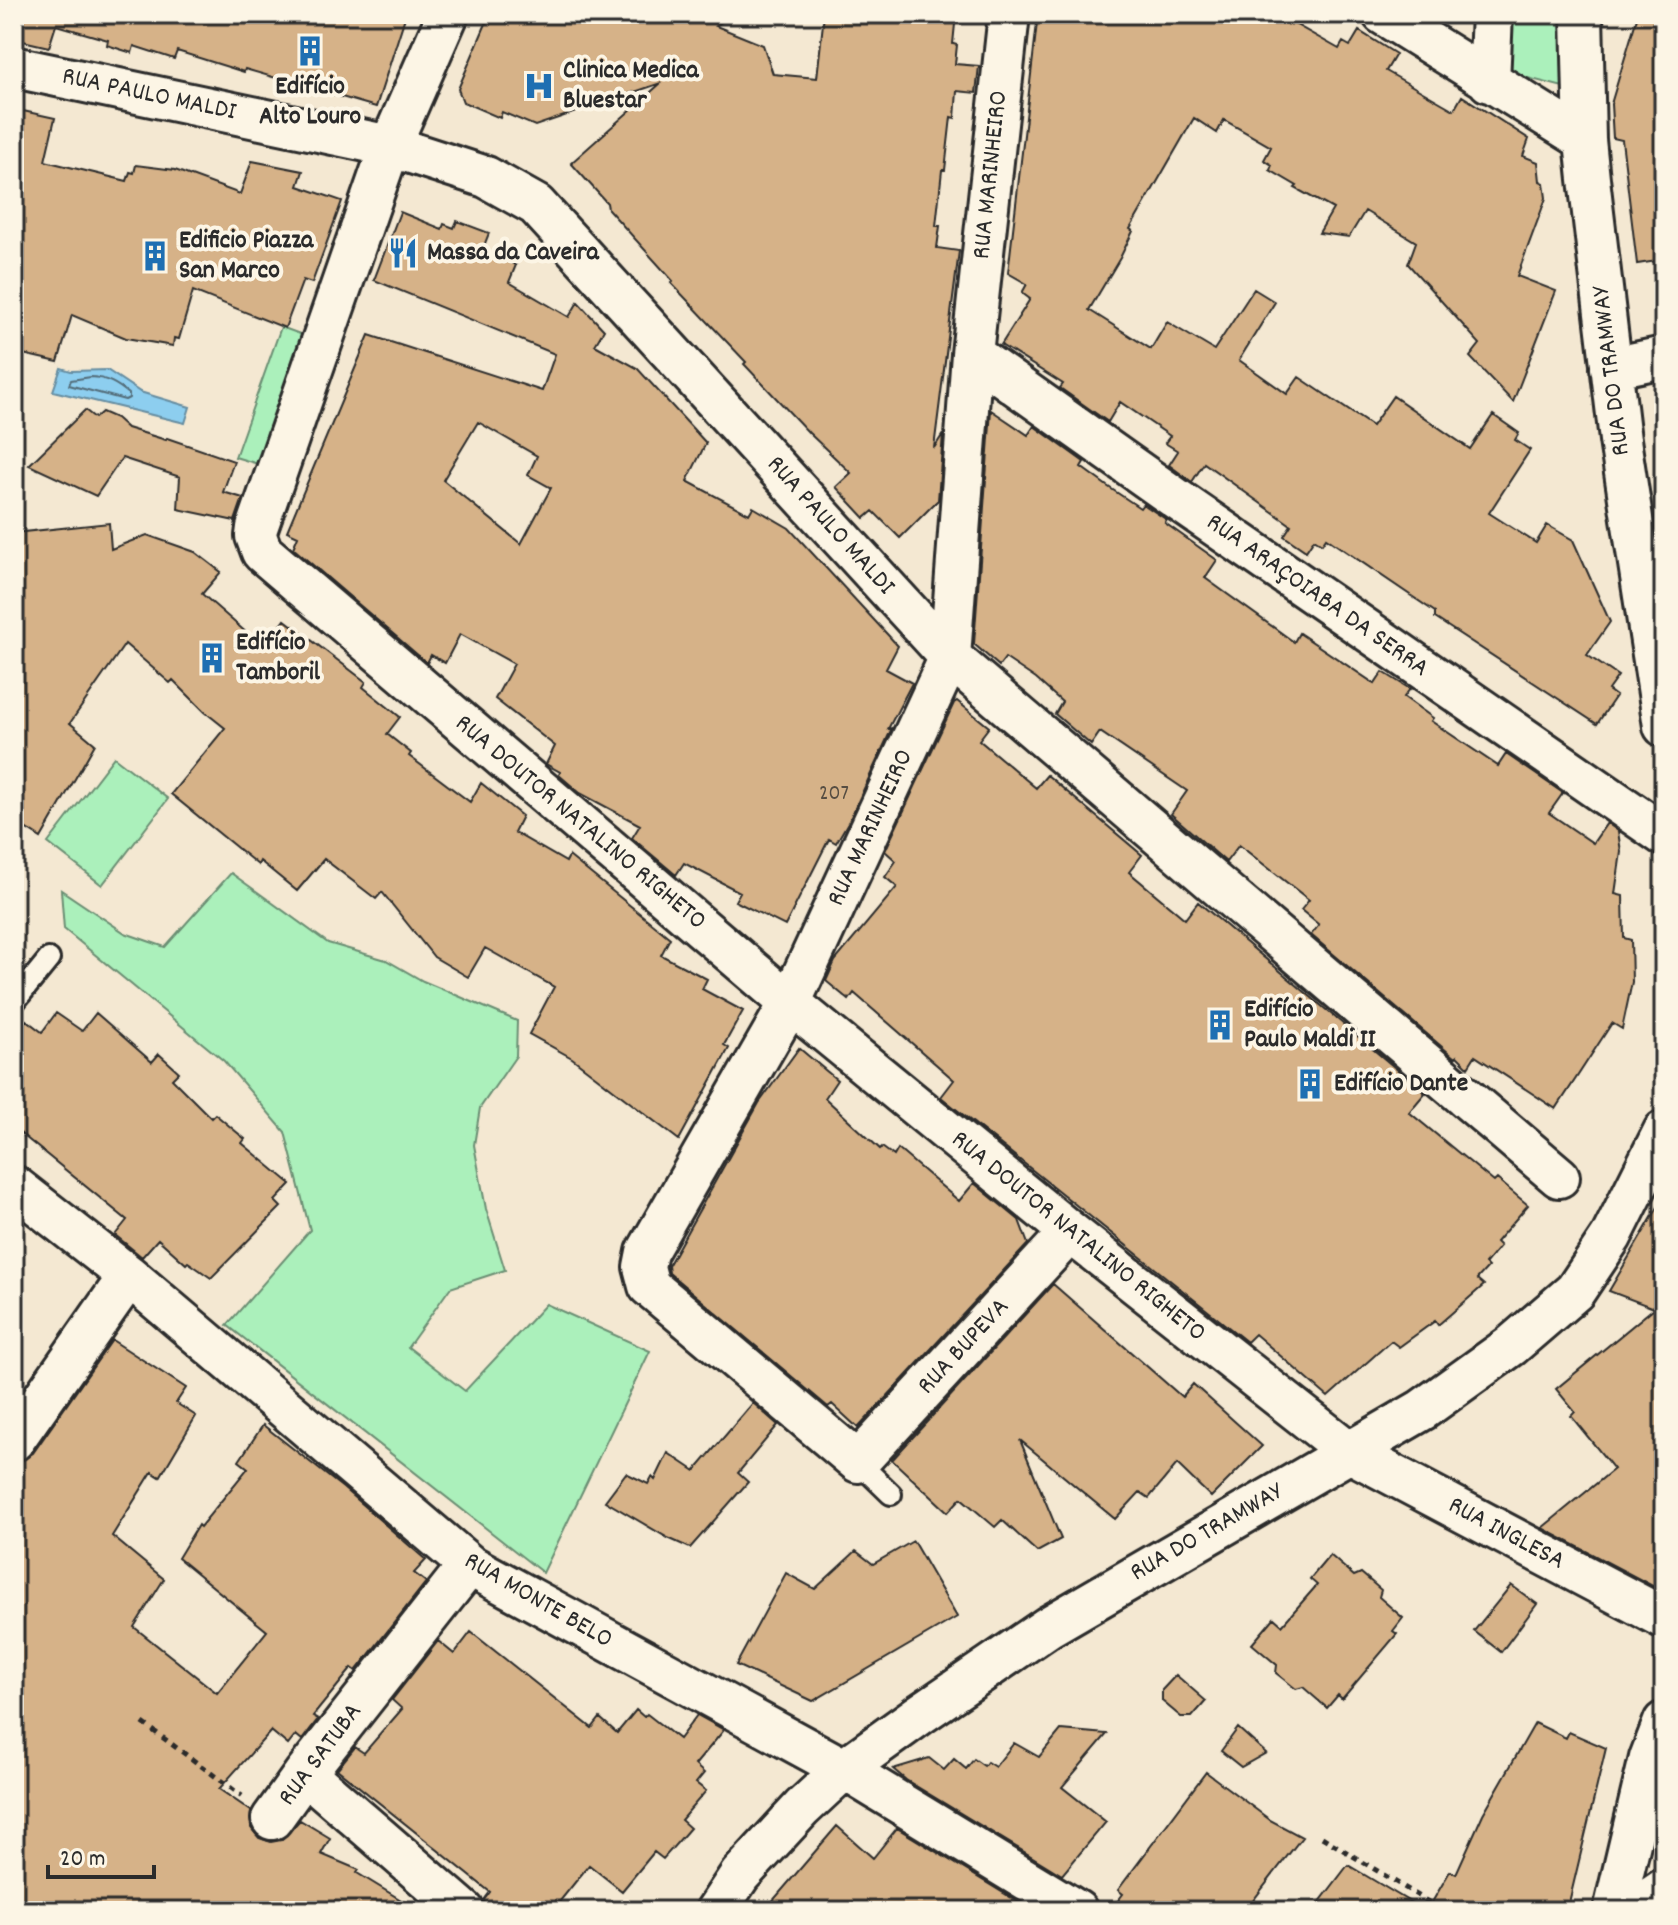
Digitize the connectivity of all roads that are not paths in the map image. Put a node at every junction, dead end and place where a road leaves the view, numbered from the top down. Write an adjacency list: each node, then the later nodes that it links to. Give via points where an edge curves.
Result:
1 (448, 14): 9 (street, RUA DOUTOR NATALINO RIGHETO)
2 (1009, 14): 10 (street, RUA MARINHEIRO)
3 (1383, 14): 7 (street)
4 (1492, 14): 7 (street)
5 (1582, 14): 8 (street, RUA DO TRAMWAY)
6 (14, 67): 9 (street, RUA PAULO MALDI)
7 (1489, 82): 8 (street)
8 (1585, 140): 12 (street, RUA DO TRAMWAY)
9 (390, 146): 13 (street, RUA PAULO MALDI, via 486,177 536,205); 18 (street, RUA DOUTOR NATALINO RIGHETO, via 257,528 262,552)
10 (972, 354): 13 (street, RUA MARINHEIRO); 15 (street, RUA ARAÇOIABA DA SERRA)
11 (1664, 357): 12 (street)
12 (1611, 368): 14 (street, RUA DO TRAMWAY)
13 (950, 657): 18 (street, RUA MARINHEIRO); 20 (street, RUA PAULO MALDI)
14 (1664, 726)
15 (1664, 835)
16 (49, 959): 17 (lane)
17 (14, 1002)
18 (790, 1003): 22 (street, RUA DOUTOR NATALINO RIGHETO); 26 (street, RUA MARINHEIRO, via 647,1252 644,1267 649,1286)
19 (1664, 1131): 25 (street, RUA DO TRAMWAY, via 1611,1237 1575,1291 1511,1346 1422,1410)
20 (1559, 1177)
21 (14, 1186): 23 (street, RUA MONTE BELO)
22 (1070, 1232): 25 (street, RUA DOUTOR NATALINO RIGHETO); 26 (street, RUA BUPEVA)
23 (129, 1276): 24 (street); 28 (street, RUA MONTE BELO)
24 (14, 1440)
25 (1348, 1451): 29 (street, RUA INGLESA); 31 (street, RUA DO TRAMWAY, via 1048,1627)
26 (858, 1462): 27 (lane, RUA MARINHEIRO)
27 (891, 1494)
28 (469, 1565): 31 (street, RUA MONTE BELO); 32 (street, RUA SATUBA)
29 (1664, 1618)
30 (1664, 1722): 38 (street, via 1650,1758)
31 (844, 1769): 36 (street, RUA DO TRAMWAY, via 740,1875); 37 (street, RUA MONTE BELO)
32 (305, 1773): 33 (street, RUA SATUBA); 35 (street)
33 (272, 1819)
34 (1664, 1888): 39 (street)
35 (464, 1911)
36 (716, 1911)
37 (1077, 1911)
38 (1614, 1911)
39 (1630, 1911)

